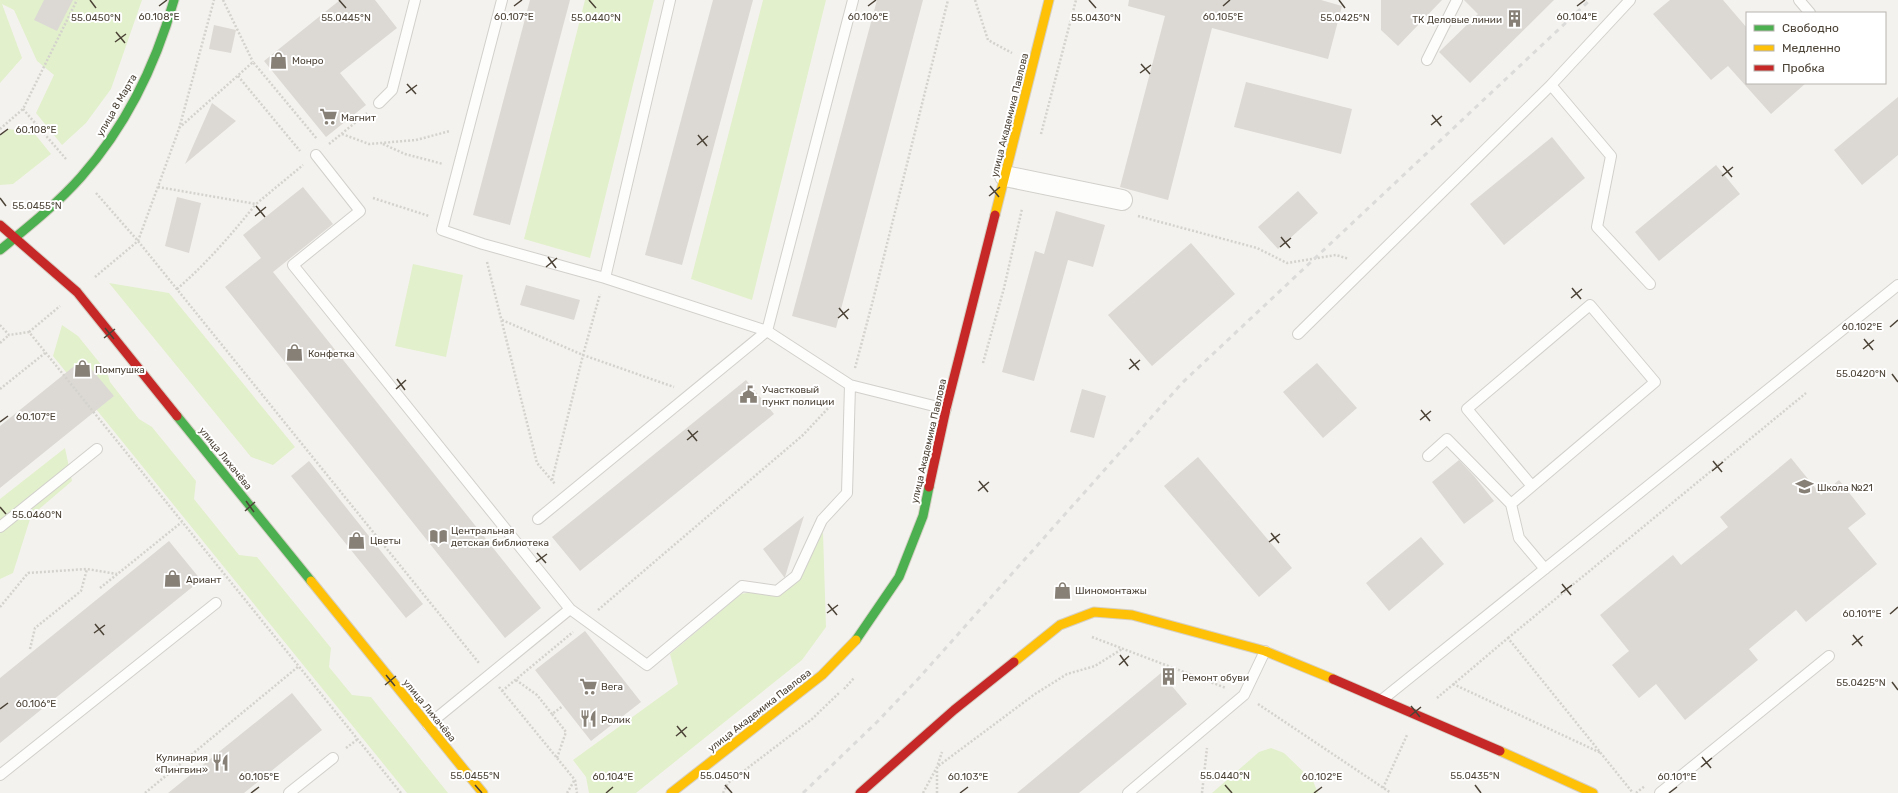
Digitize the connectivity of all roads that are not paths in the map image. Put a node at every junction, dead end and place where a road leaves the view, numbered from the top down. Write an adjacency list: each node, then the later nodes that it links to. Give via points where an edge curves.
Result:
1 (174, 0): 18 (main road, улица 8 Марта, via 156,53 139,91 113,136 82,177)
2 (415, 0): 13 (lane, via 392,90)
3 (502, 0): 20 (lane, via 442,230)
4 (670, 0): 20 (lane)
5 (853, 0): 23 (lane)
6 (1049, 0): 15 (main road, улица Академика Павлова)
7 (1457, 0): 11 (lane)
8 (1630, 0): 12 (lane)
9 (1799, 0): 10 (lane)
10 (1809, 12)
11 (1427, 60)
12 (1551, 85): 21 (lane, via 1611,156 1597,227); 24 (lane)
13 (379, 103)
14 (316, 154): 35 (lane, via 360,211 292,266)
15 (1005, 176): 16 (street); 26 (main road, улица Академика Павлова)
16 (1122, 200)
17 (0, 225): 18 (main road, улица Лихачёва)
18 (15, 238): 19 (main road, улица 8 Марта); 39 (main road, улица Лихачёва, via 77,292)
19 (0, 250)
20 (605, 278): 23 (lane)
21 (1650, 284)
22 (1898, 285): 33 (lane)
23 (767, 331): 25 (lane); 31 (lane)
24 (1298, 334)
25 (850, 385): 26 (lane); 35 (lane, via 847,493 822,520 796,576 777,591 742,586 647,665)
26 (946, 409): 45 (main road, улица Академика Павлова, via 923,516 899,577 861,635 822,675)
27 (97, 449): 32 (lane)
28 (1428, 456): 30 (lane, via 1447,439)
29 (1532, 486): 29 (lane, via 1655,382 1590,305 1467,410); 30 (lane)
30 (1511, 504): 33 (lane, via 1519,538)
31 (538, 519)
32 (0, 527)
33 (1545, 569): 38 (lane)
34 (216, 602): 41 (lane)
35 (570, 609): 39 (lane)
36 (1265, 651): 38 (main road); 42 (main road, via 1132,615 1094,612 1060,625 954,710); 48 (lane, via 1244,695)
37 (1829, 656): 50 (lane)
38 (1384, 699): 49 (main road)
39 (428, 725): 44 (main road, улица Лихачёва)
40 (333, 758): 43 (lane)
41 (0, 775)
42 (871, 784): 46 (main road); 47 (lane)
43 (289, 793)
44 (483, 793)
45 (671, 793)
46 (860, 793)
47 (878, 793)
48 (1128, 793)
49 (1593, 793)
50 (1660, 793)

